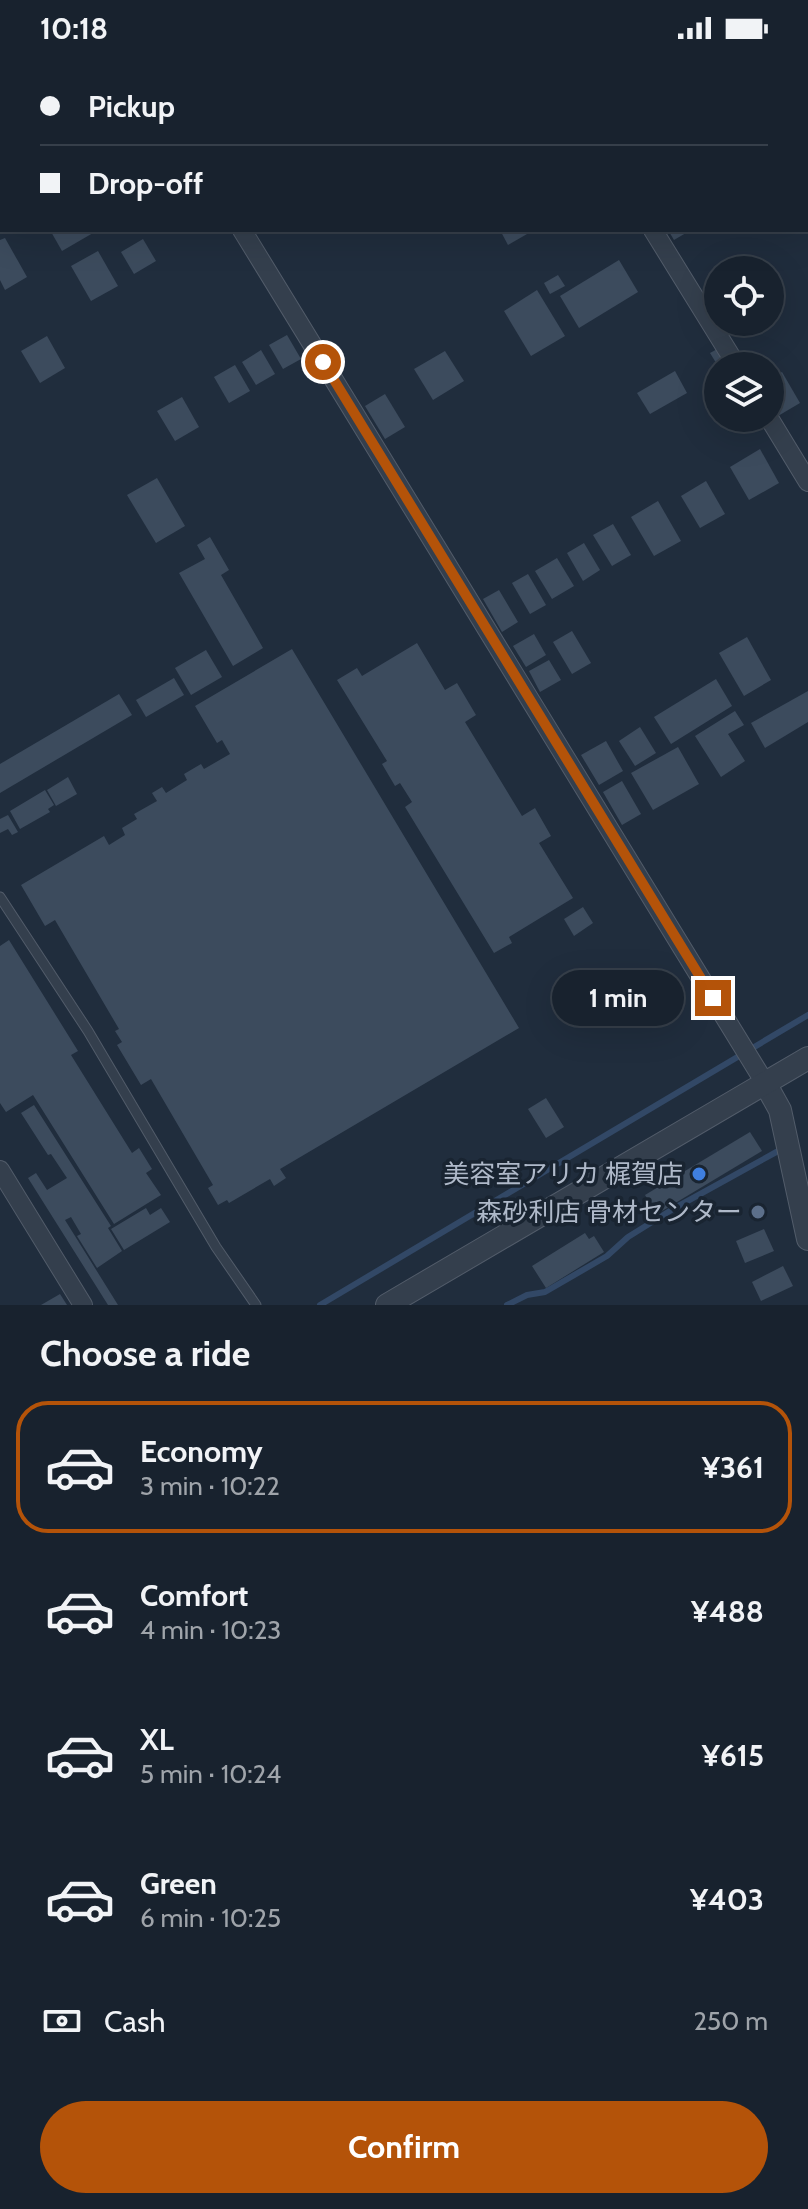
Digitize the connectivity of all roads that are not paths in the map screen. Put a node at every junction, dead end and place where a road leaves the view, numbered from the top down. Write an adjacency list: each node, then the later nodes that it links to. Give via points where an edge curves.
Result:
1 (243, 232): 8 (street)
2 (654, 232): 3 (street)
3 (728, 352)
4 (778, 432): 5 (street)
5 (808, 482)
6 (0, 897): 12 (lane)
7 (808, 1058): 8 (street)
8 (765, 1083): 10 (street, via 780,1110); 13 (street)
9 (0, 1170): 11 (street)
10 (807, 1235)
11 (83, 1305)
12 (256, 1305)
13 (387, 1305)

